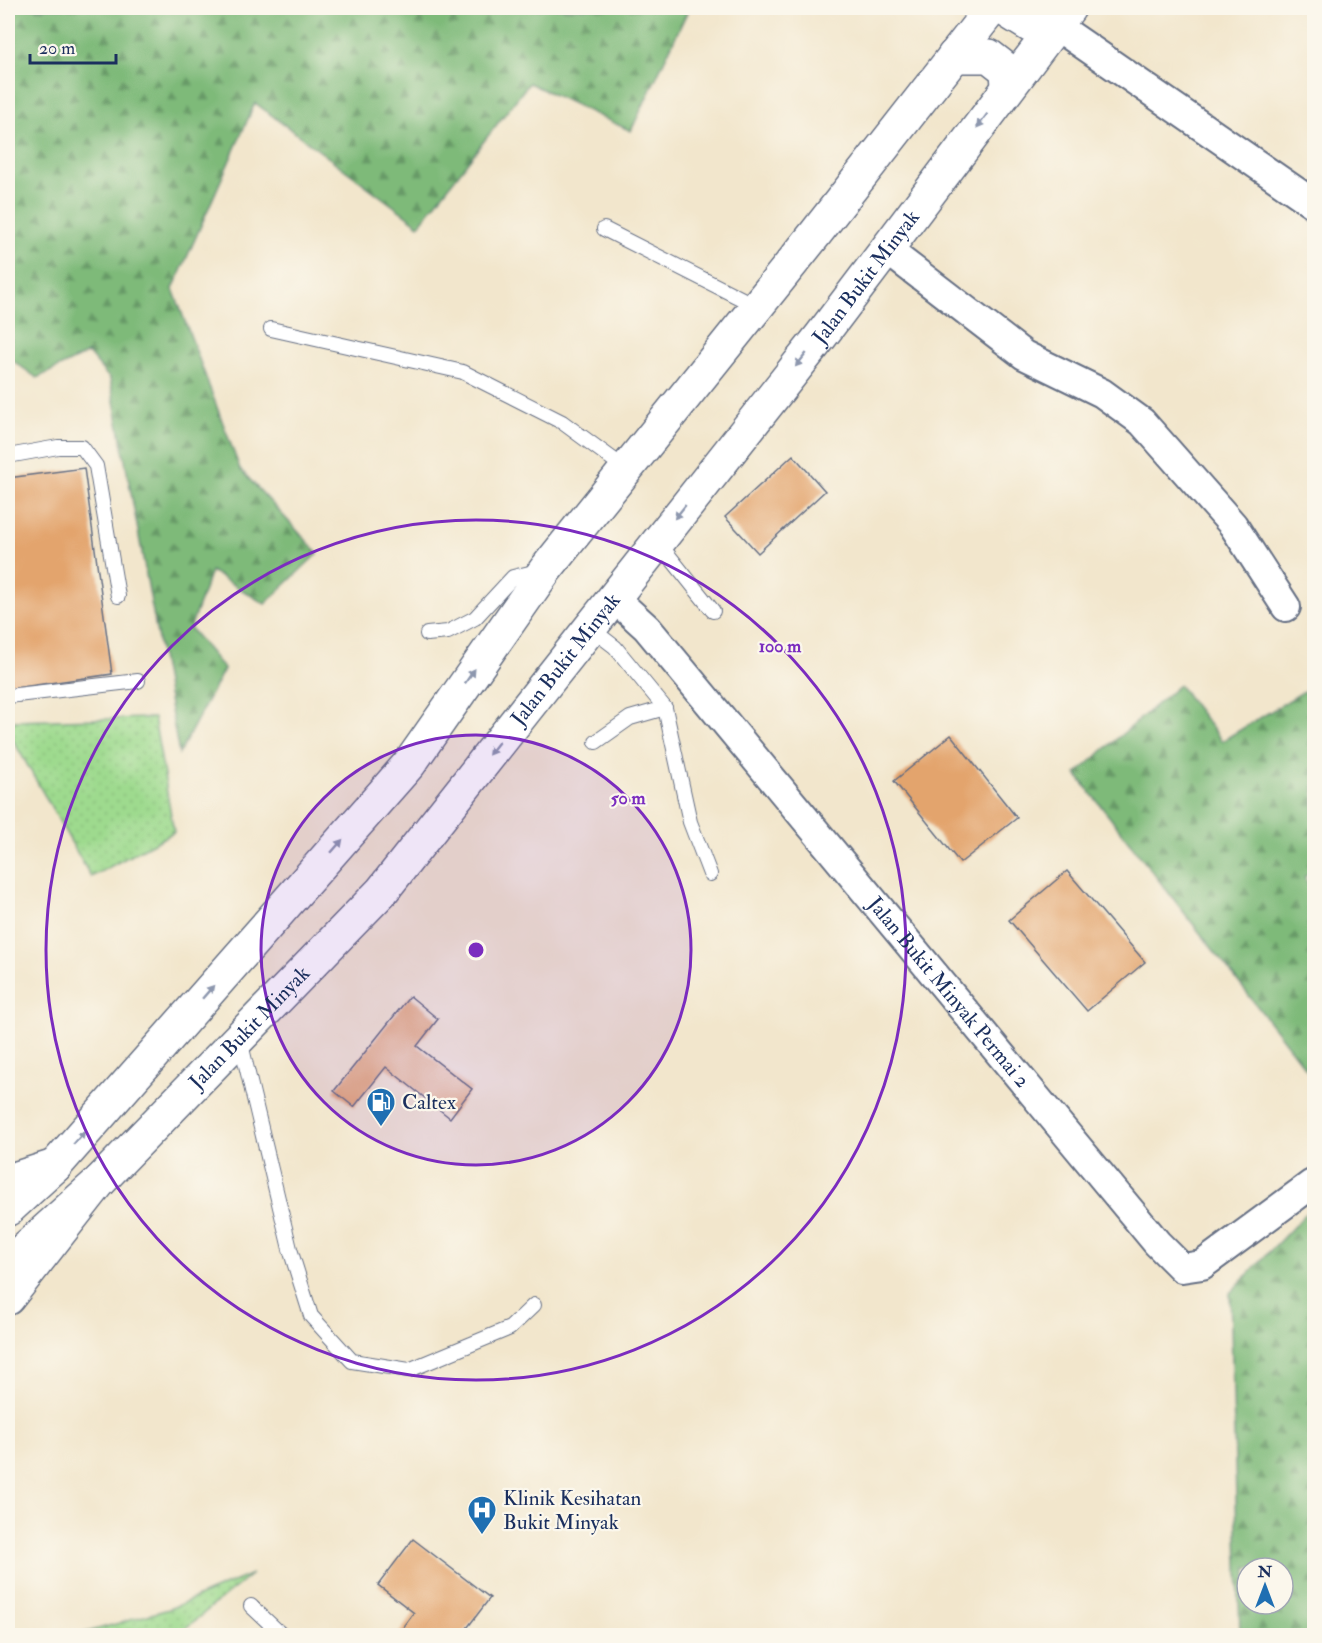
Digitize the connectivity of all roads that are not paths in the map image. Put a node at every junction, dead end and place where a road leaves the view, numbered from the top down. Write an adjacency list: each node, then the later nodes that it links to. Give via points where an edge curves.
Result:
1 (992, 8): 4 (main road)
2 (1009, 8): 3 (main road, via 1010,13 1031,26)
3 (1062, 16): 5 (main road, Jalan Bukit Minyak); 6 (street)
4 (954, 56): 5 (main road, via 989,56 1007,70); 9 (main road)
5 (1008, 87): 8 (main road, Jalan Bukit Minyak, one-way to 8)
6 (1314, 204)
7 (604, 228): 9 (lane)
8 (886, 249): 13 (main road, Jalan Bukit Minyak, one-way to 13); 17 (street, via 1024,355 1102,393 1142,422 1233,525)
9 (756, 306): 12 (main road)
10 (271, 329): 12 (lane, via 463,372 562,422)
11 (8, 456): 15 (lane, via 82,447 96,466)
12 (626, 469): 14 (main road)
13 (657, 540): 16 (main road, Jalan Bukit Minyak); 18 (lane)
14 (546, 569): 20 (lane, via 513,577 475,618 448,632); 27 (main road, one-way to 14, via 410,763)
15 (118, 596)
16 (613, 597): 19 (main road, Jalan Bukit Minyak); 30 (street, Jalan Bukit Minyak Permai 2, via 647,628 1157,1243 1182,1268 1202,1265)
17 (1286, 607)
18 (713, 611)
19 (589, 627): 23 (lane, via 615,647); 26 (main road, Jalan Bukit Minyak, one-way to 26, via 382,891)
20 (427, 634)
21 (138, 681): 22 (lane)
22 (8, 696)
23 (665, 708): 24 (lane, via 630,718); 25 (lane, via 690,822)
24 (596, 742)
25 (710, 874)
26 (240, 1040): 29 (main road, Jalan Bukit Minyak, via 178,1098); 34 (lane, via 290,1249 311,1317 352,1361 409,1370 510,1328)
27 (55, 1166): 28 (main road); 31 (main road)
28 (8, 1181)
29 (99, 1182): 32 (main road, Jalan Bukit Minyak); 33 (main road)
30 (1312, 1184)
31 (8, 1209)
32 (8, 1263)
33 (8, 1298)
34 (534, 1305)
35 (251, 1606): 36 (lane)
36 (283, 1635)

